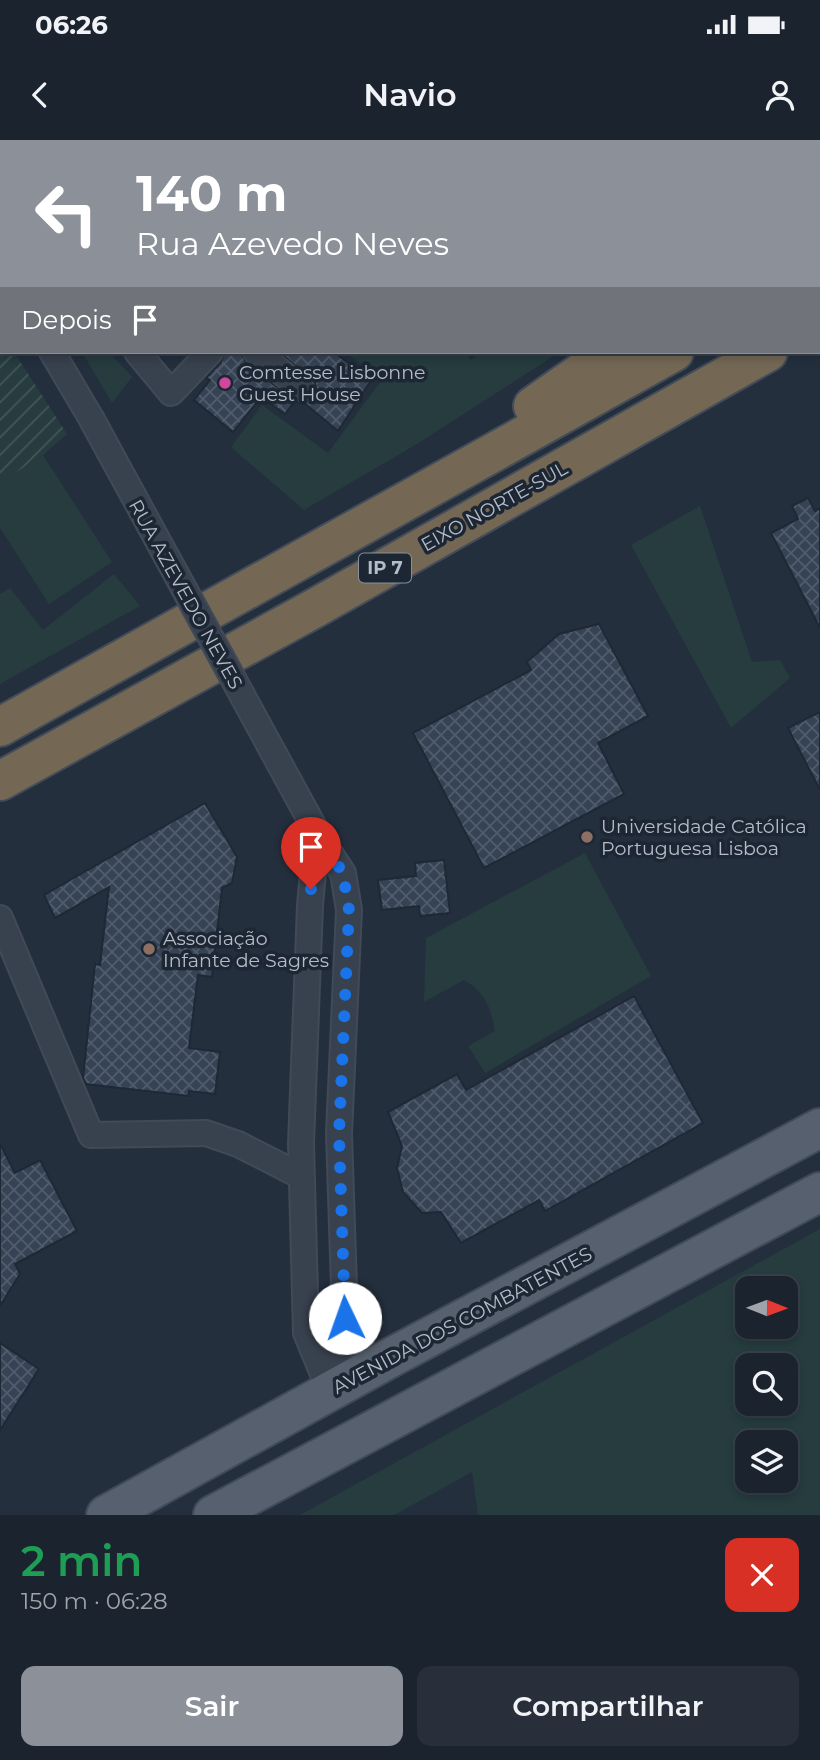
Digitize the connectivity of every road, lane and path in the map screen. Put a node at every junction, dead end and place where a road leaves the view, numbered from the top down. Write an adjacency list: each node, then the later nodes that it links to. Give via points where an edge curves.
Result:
1 (53, 354): 12 (street, RUA AZEVEDO NEVES, bridge)
2 (139, 354): 3 (street, via 171,394)
3 (209, 354)
4 (258, 354): 8 (street)
5 (607, 354): 9 (highway)
6 (670, 354): 9 (highway, IP 7)
7 (764, 354): 11 (highway, EIXO NORTE-SUL / IP 7)
8 (301, 388)
9 (351, 533): 10 (highway, IP 7)
10 (0, 727)
11 (0, 781)
12 (320, 838): 15 (street, via 310,905); 17 (street, RUA AZEVEDO NEVES, via 343,873 349,910 339,1134 345,1318)
13 (0, 918): 15 (street, via 91,1135 205,1133)
14 (820, 1128): 17 (main road, AVENIDA DOS COMBATENTES)
15 (301, 1176): 17 (street, via 306,1334)
16 (820, 1192): 18 (main road)
17 (330, 1391): 18 (main road); 19 (main road, AVENIDA DOS COMBATENTES)
18 (352, 1442): 20 (main road)
19 (106, 1515)
20 (213, 1515)

